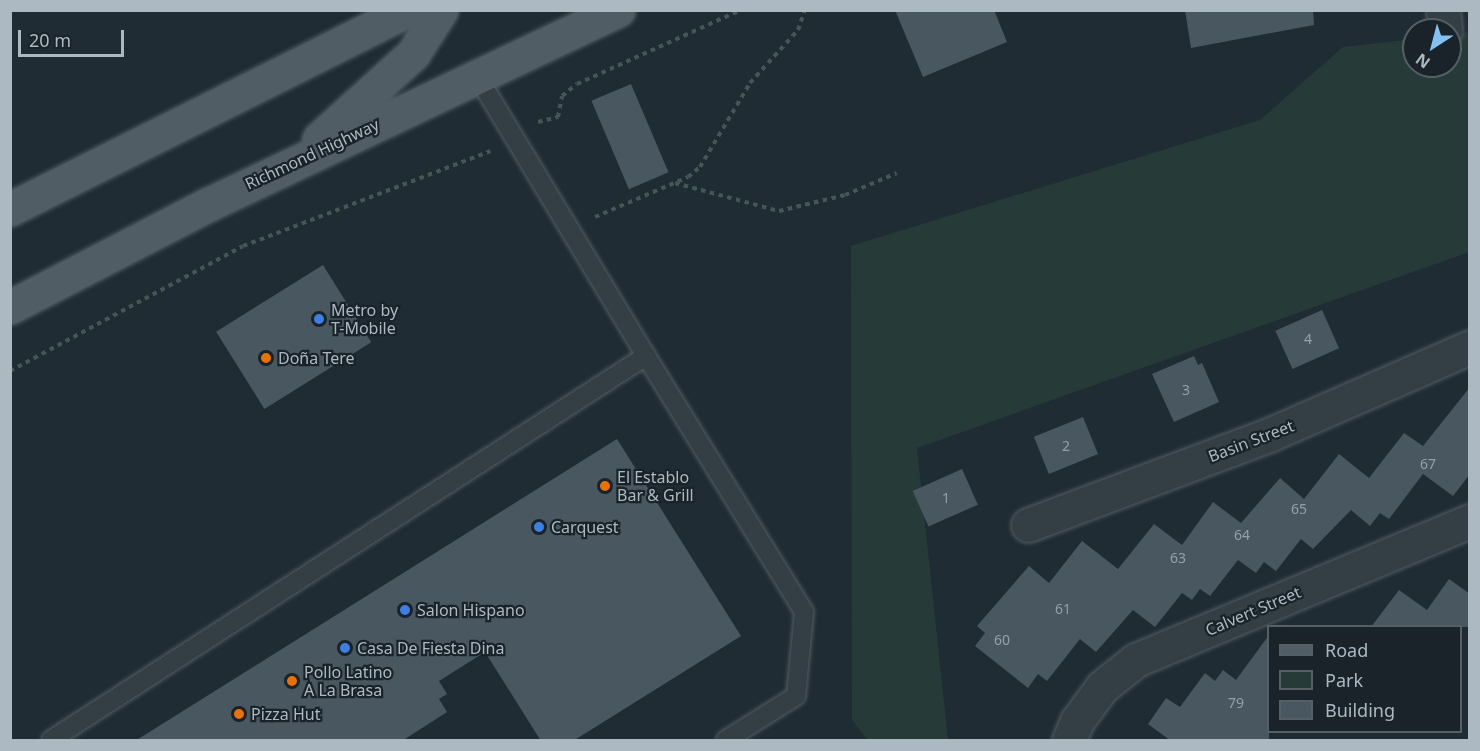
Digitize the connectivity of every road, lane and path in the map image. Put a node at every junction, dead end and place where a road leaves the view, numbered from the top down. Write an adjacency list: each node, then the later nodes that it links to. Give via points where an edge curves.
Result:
1 (441, 10): 9 (main road, via 413,54)
2 (618, 10): 6 (main road, Richmond Highway)
3 (741, 10): 7 (path, via 577,84 562,96 558,117)
4 (805, 10): 11 (path, via 798,30 750,83 700,167)
5 (407, 11): 12 (main road)
6 (477, 76): 9 (main road, Richmond Highway); 13 (lane)
7 (541, 120)
8 (487, 153): 17 (path, via 243,246)
9 (291, 164): 14 (main road, Richmond Highway)
10 (897, 173): 11 (path, via 845,195 778,210)
11 (674, 183): 13 (path)
12 (10, 209)
13 (570, 228): 16 (lane)
14 (10, 307)
15 (1470, 347): 19 (street, Basin Street, via 1271,434)
16 (646, 356): 20 (lane); 21 (lane, via 804,612 796,696)
17 (10, 370)
18 (1470, 521): 22 (street, Calvert Street, via 1136,660 1102,687 1077,722)
19 (1028, 525)
20 (51, 741)
21 (726, 741)
22 (1070, 741)

